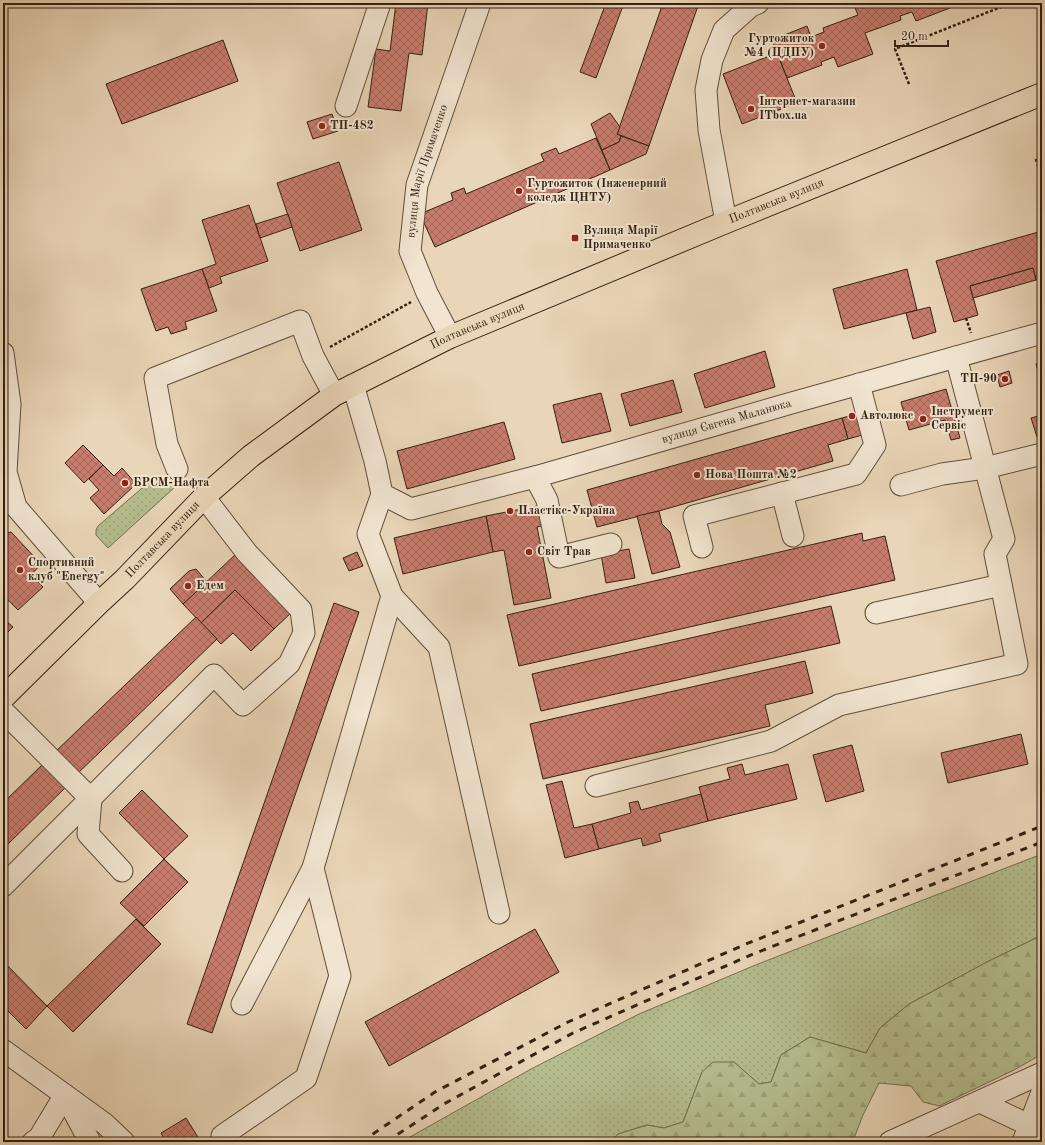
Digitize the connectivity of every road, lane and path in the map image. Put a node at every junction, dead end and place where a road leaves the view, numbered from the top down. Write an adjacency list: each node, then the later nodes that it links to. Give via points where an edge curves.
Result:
1 (380, 3): 9 (street)
2 (480, 3): 13 (street, вулиця Марії Примаченко, via 416,185 410,251)
3 (1009, 3): 7 (path, via 895,49)
4 (754, 4): 12 (street, via 724,30 712,60 706,90 709,130)
5 (1040, 32): 6 (path)
6 (1042, 38)
7 (909, 84)
8 (1042, 94): 12 (main road, Полтавська вулиця)
9 (346, 106)
10 (1036, 159): 11 (path)
11 (1042, 180)
12 (726, 222): 17 (main road, Полтавська вулиця)
13 (427, 293): 17 (street, вулиця Марії Примаченко); 19 (path)
14 (966, 318): 16 (path)
15 (1042, 333): 20 (street, вулиця Євгена Маланюка)
16 (972, 336)
17 (450, 337): 22 (main road, Полтавська вулиця)
18 (3, 352): 25 (street, via 10,404)
19 (313, 356): 23 (street); 26 (street, via 300,321 155,378 167,444)
20 (956, 357): 21 (street, вулиця Євгена Маланюка); 27 (street)
21 (859, 384): 28 (street, вулиця Євгена Маланюка); 30 (street, via 876,445 856,474)
22 (353, 385): 23 (main road, Полтавська вулиця); 31 (street)
23 (334, 395): 32 (main road, Полтавська вулиця, via 251,456)
24 (1042, 454): 27 (street)
25 (5, 458): 38 (street, via 6,472 16,507)
26 (177, 468)
27 (986, 468): 29 (street, via 942,474); 36 (street, via 1004,539 995,554)
28 (535, 477): 31 (street, вулиця Євгена Маланюка, via 411,509); 34 (street, via 547,500 559,557)
29 (901, 485)
30 (782, 493): 33 (street); 35 (street, via 694,516)
31 (382, 494): 37 (street, via 368,534)
32 (204, 497): 38 (main road, Полтавська вулиця); 43 (street, via 247,553 301,610 304,633 289,664 243,704 214,675)
33 (792, 536)
34 (611, 544)
35 (702, 547)
36 (1002, 585): 39 (street); 42 (street, via 1017,664 839,705 771,741)
37 (392, 596): 44 (street); 47 (street, via 439,647)
38 (99, 603): 40 (main road, Полтавська вулиця)
39 (876, 613)
40 (3, 698)
41 (3, 711): 43 (street)
42 (596, 786)
43 (91, 799): 45 (street, via 88,834); 46 (street)
44 (314, 868): 48 (street); 55 (street, via 340,976 306,1078)
45 (122, 871)
46 (3, 886)
47 (499, 913)
48 (242, 1004)
49 (3, 1050): 52 (street)
50 (1042, 1073): 53 (street)
51 (1042, 1092): 54 (street)
52 (65, 1095): 56 (street); 57 (street); 58 (street, via 105,1124)
53 (980, 1102): 54 (street); 59 (street)
54 (1031, 1132)
55 (222, 1136)
56 (33, 1142)
57 (90, 1142)
58 (124, 1142)
59 (890, 1142)

